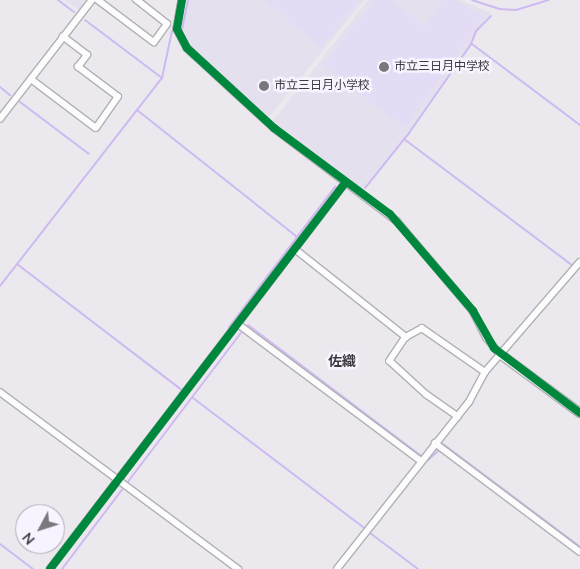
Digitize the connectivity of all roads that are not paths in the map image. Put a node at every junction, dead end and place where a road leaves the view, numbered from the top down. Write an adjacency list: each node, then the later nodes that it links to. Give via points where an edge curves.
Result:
1 (92, 0): 5 (street)
2 (98, 0): 3 (street, via 154,42 167,24)
3 (136, 0)
4 (182, 0): 8 (street, via 177,29 187,48 274,128)
5 (63, 38): 6 (street); 6 (street, via 87,55 78,67 118,97 96,128)
6 (31, 80): 7 (street)
7 (0, 120)
8 (345, 183): 9 (street); 13 (street, via 382,208 406,230 473,311 487,338)
9 (295, 249): 11 (street); 12 (street)
10 (580, 263): 13 (street)
11 (238, 324): 19 (street); 20 (street)
12 (406, 337): 14 (street, via 422,328); 17 (street, via 390,361 426,394)
13 (500, 354): 14 (street); 16 (street)
14 (486, 372): 17 (street)
15 (0, 392): 20 (street)
16 (580, 414)
17 (458, 416): 18 (street)
18 (435, 443): 19 (street); 21 (street)
19 (421, 461): 24 (street)
20 (119, 481): 22 (street); 23 (street)
21 (580, 552)
22 (50, 569)
23 (238, 569)
24 (337, 569)

